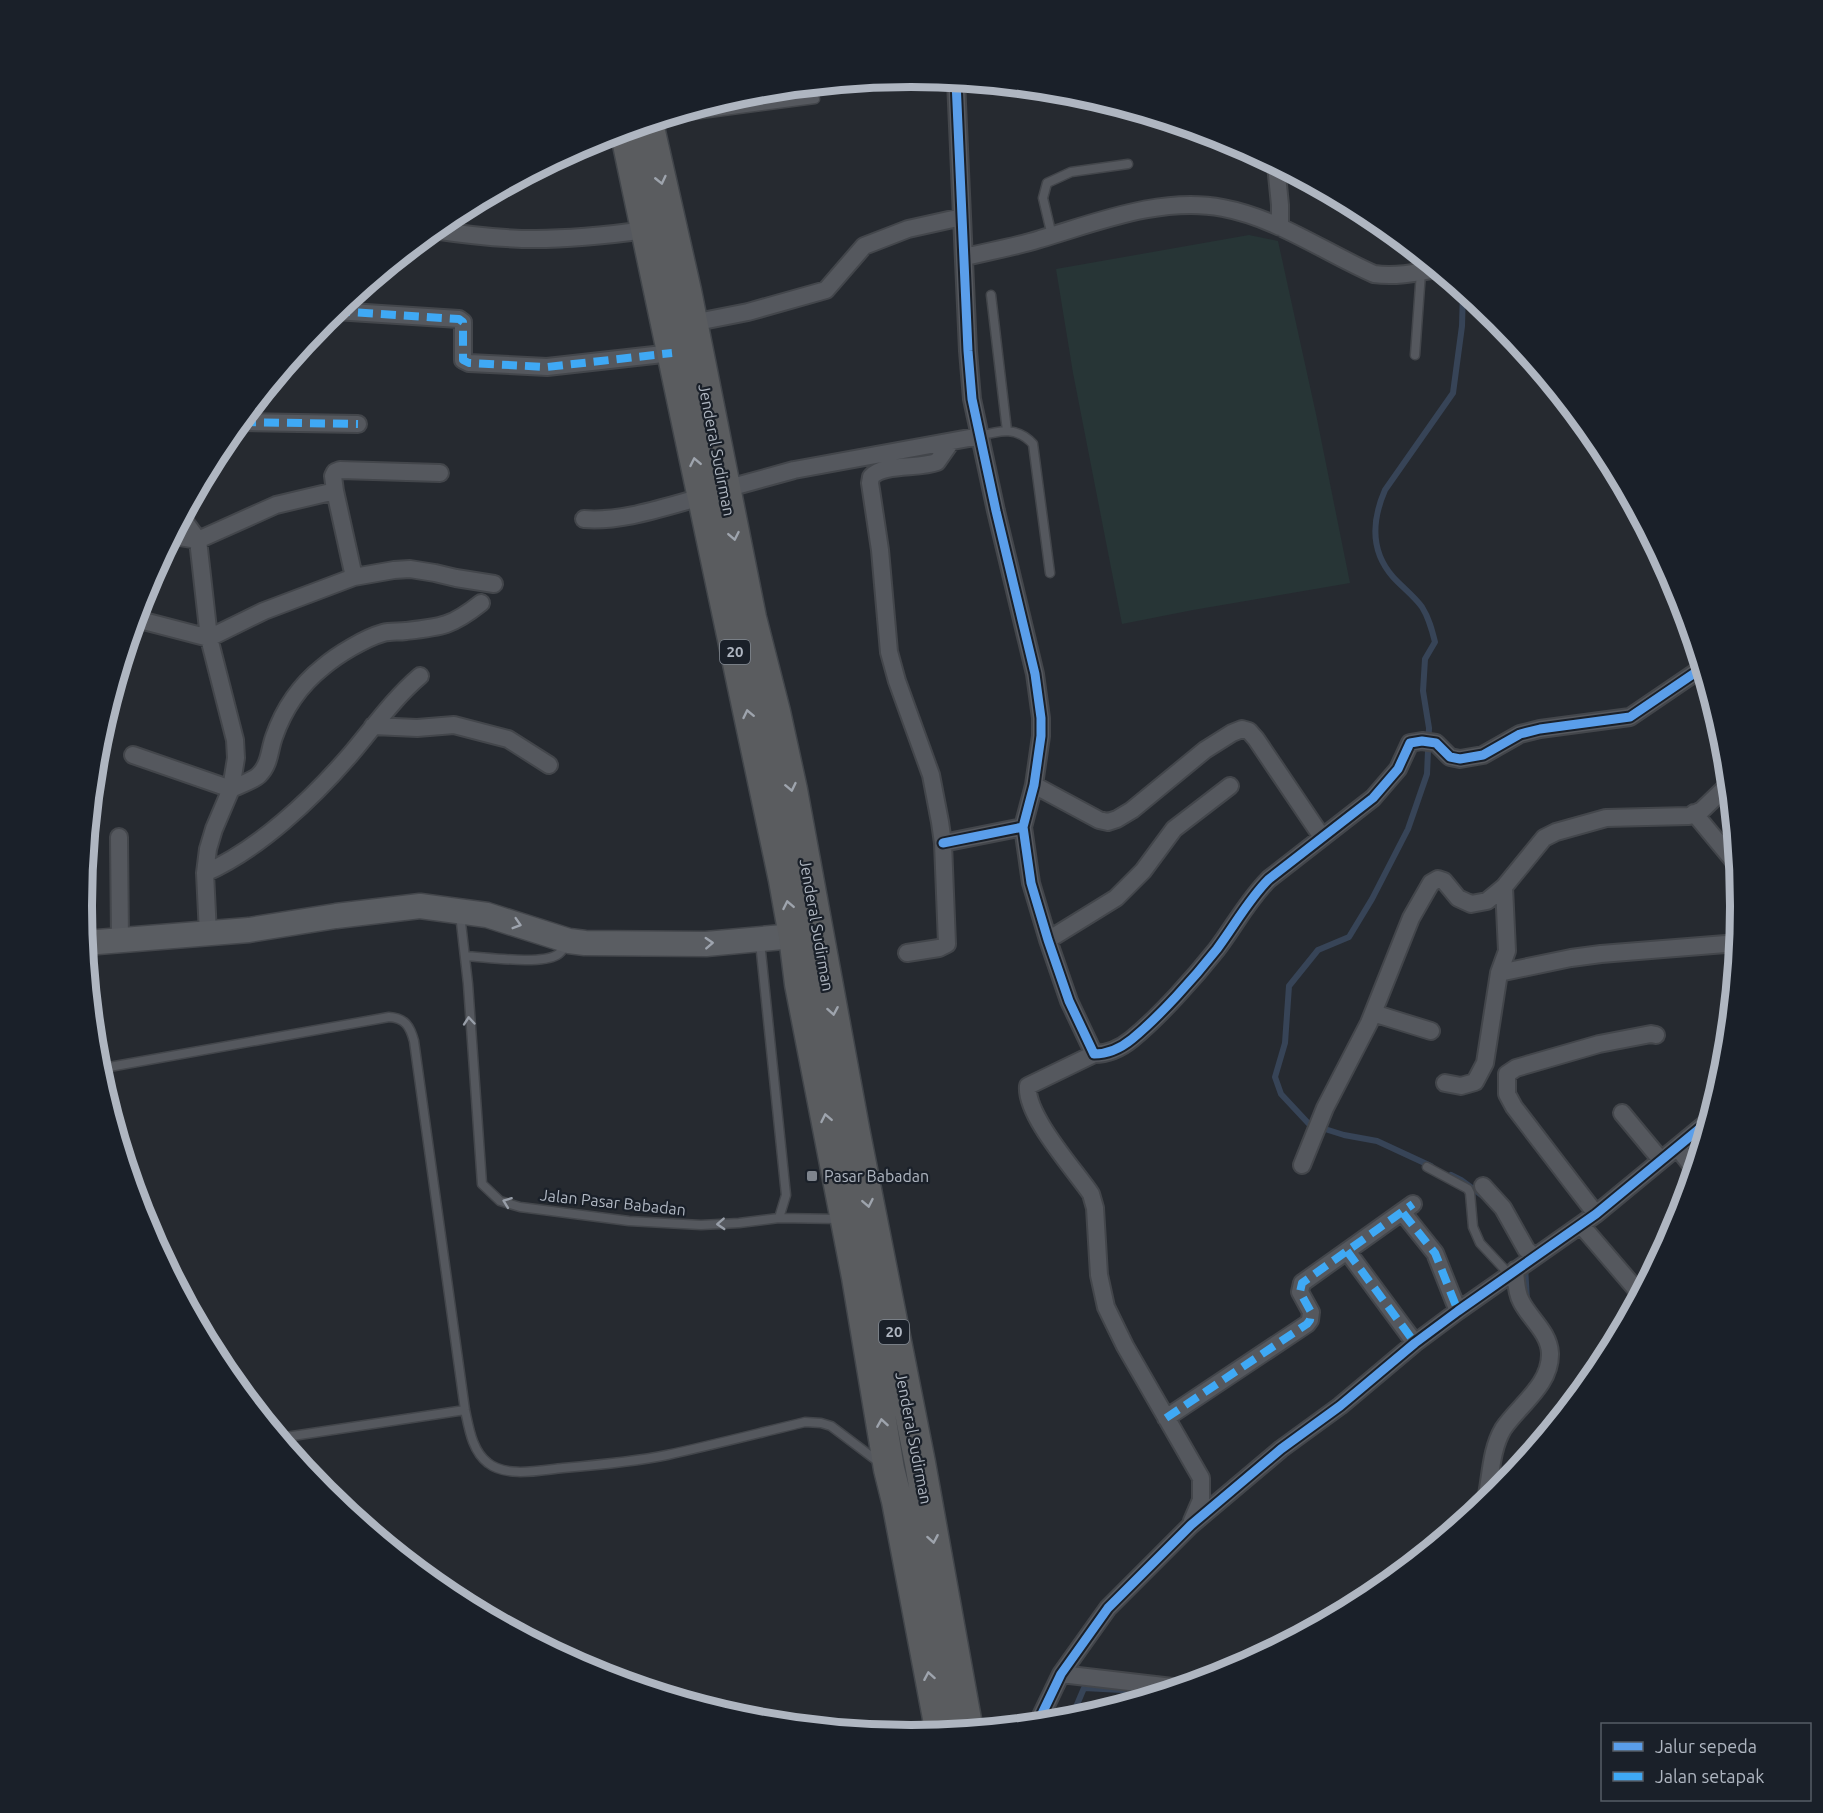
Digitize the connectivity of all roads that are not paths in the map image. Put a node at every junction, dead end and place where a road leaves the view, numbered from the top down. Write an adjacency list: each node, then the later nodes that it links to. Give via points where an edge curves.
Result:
1 (956, 89): 8 (street)
2 (815, 99): 3 (lane)
3 (707, 113)
4 (649, 130): 18 (highway, Jenderal Sudirman / 20, one-way to 18)
5 (627, 138): 10 (highway, Jenderal Sudirman / 20)
6 (1128, 164): 12 (lane, via 1071,172 1047,183 1043,198)
7 (1277, 174): 9 (street)
8 (962, 217): 13 (street); 18 (street, via 908,229 864,246 826,290)
9 (1280, 227): 12 (street, via 1225,208 1171,206); 14 (street, via 1374,274 1389,276)
10 (646, 230): 11 (street, via 535,239); 19 (highway, Jenderal Sudirman / 20)
11 (447, 232)
12 (1052, 236): 13 (street)
13 (964, 257): 24 (street, via 972,399)
14 (1428, 270)
15 (1429, 271): 20 (lane)
16 (991, 296): 23 (lane)
17 (348, 312): 19 (street, via 459,319 463,322 463,360 469,363 547,367)
18 (692, 323): 28 (highway, Jenderal Sudirman / 20)
19 (672, 353): 28 (highway, Jenderal Sudirman / 20, one-way to 19)
20 (1415, 355)
21 (251, 422): 22 (street)
22 (358, 424)
23 (1007, 431): 24 (lane); 33 (lane, via 1024,434 1033,444)
24 (980, 436): 25 (street); 44 (street, via 1035,674 1041,736)
25 (951, 442): 28 (street, via 794,470); 52 (street, via 937,462 878,471 870,483 889,652 931,775)
26 (440, 473): 27 (street, via 340,470 333,476)
27 (335, 491): 32 (street, via 276,505); 34 (street)
28 (713, 493): 29 (street, via 618,517); 58 (highway, Jenderal Sudirman / 20, one-way to 28); 95 (highway, Jenderal Sudirman / 20, one-way to 95, via 751,618 792,790 855,1134)
29 (584, 519)
30 (187, 525): 32 (street)
31 (181, 537): 32 (street)
32 (198, 540): 38 (street)
33 (1050, 573)
34 (354, 578): 35 (street, via 410,569); 38 (street, via 264,611)
35 (494, 584)
36 (481, 603): 46 (street, via 449,625 382,633 324,666 298,690 288,706 269,760 258,776)
37 (143, 621): 38 (street)
38 (209, 638): 46 (street, via 235,740)
39 (1696, 672): 51 (street, via 1630,717 1520,734 1483,755 1460,759 1450,757 1429,742 1410,743 1398,769 1373,798)
40 (420, 676): 41 (street)
41 (373, 726): 43 (street, via 454,725 508,739); 54 (street, via 291,814 258,842)
42 (134, 755): 46 (street)
43 (549, 765)
44 (1034, 785): 49 (street); 51 (street, via 1108,822 1156,791 1205,750 1242,729 1256,739)
45 (1230, 786): 60 (street, via 1174,829 1143,871 1116,898)
46 (231, 789): 54 (street, via 214,829)
47 (1722, 791): 48 (street)
48 (1694, 813): 53 (street); 55 (street, via 1606,818 1556,832 1537,845)
49 (1023, 827): 52 (street); 60 (street, via 1031,883)
50 (119, 837): 62 (street)
51 (1322, 837): 71 (street, via 1256,892 1200,969 1131,1040 1104,1054)
52 (943, 843): 65 (street, via 947,944)
53 (1729, 855)
54 (205, 873): 57 (street)
55 (1504, 887): 67 (street, via 1507,951); 68 (street, via 1487,901 1471,904 1458,898 1444,881 1431,883 1411,918)
56 (460, 910): 57 (street, via 406,906); 61 (street, one-way to 61); 66 (lane, Jalan Pasar Babadan)
57 (208, 934): 62 (street)
58 (794, 936): 59 (street); 84 (highway, Jenderal Sudirman / 20, one-way to 58)
59 (759, 940): 61 (street, one-way to 59, via 694,944); 83 (lane, via 786,1195)
60 (1048, 940): 71 (street, via 1069,1001)
61 (568, 941): 66 (lane, via 556,956 546,958)
62 (120, 942): 63 (street)
63 (93, 943)
64 (1730, 944): 67 (street, via 1601,954)
65 (907, 953)
66 (465, 956): 83 (lane, Jalan Pasar Babadan, one-way to 66, via 666,1224 531,1209 500,1201 482,1184)
67 (1499, 973): 73 (street, via 1480,1074 1468,1086)
68 (1373, 1013): 69 (street); 79 (street, via 1325,1108)
69 (1431, 1031)
70 (1656, 1035): 82 (street, via 1599,1044 1507,1074 1507,1094 1514,1107)
71 (1094, 1054): 93 (street, via 1028,1086 1028,1092 1038,1121 1091,1194 1106,1307)
72 (108, 1067): 92 (lane, via 389,1017 408,1024 414,1041)
73 (1445, 1083)
74 (1622, 1113): 77 (street)
75 (1700, 1128): 76 (street)
76 (1677, 1147): 77 (street); 78 (street)
77 (1661, 1160): 82 (street)
78 (1690, 1163)
79 (1302, 1165)
80 (1427, 1167): 88 (lane, via 1468,1189 1473,1227 1480,1243)
81 (1483, 1186): 87 (street, via 1503,1208)
82 (1596, 1214): 85 (street)
83 (779, 1218): 84 (lane, Jalan Pasar Babadan)
84 (846, 1218): 95 (highway, Jenderal Sudirman / 20, one-way to 84)
85 (1581, 1226): 87 (street); 89 (street)
86 (1347, 1251): 90 (street, via 1408,1208 1435,1253); 91 (street); 93 (street, via 1302,1283 1300,1292 1311,1312 1310,1320)
87 (1534, 1257): 88 (street)
88 (1512, 1272): 90 (street); 96 (street, via 1521,1302 1536,1321 1550,1350 1548,1367 1539,1386 1503,1431)
89 (1636, 1289)
90 (1458, 1311): 91 (street)
91 (1416, 1343): 97 (street)
92 (465, 1410): 94 (lane); 95 (lane, via 480,1456 504,1470 532,1471 666,1455 805,1422 831,1426)
93 (1166, 1418): 97 (street, via 1201,1478 1201,1500)
94 (287, 1437)
95 (904, 1466): 101 (highway, Jenderal Sudirman / 20, one-way to 101); 102 (highway, Jenderal Sudirman / 20, one-way to 95, via 899,1512)
96 (1488, 1489)
97 (1191, 1525): 98 (street, via 1108,1608)
98 (1061, 1674): 99 (street); 100 (street)
99 (1160, 1687)
100 (1040, 1715)
101 (966, 1724)
102 (938, 1725)

